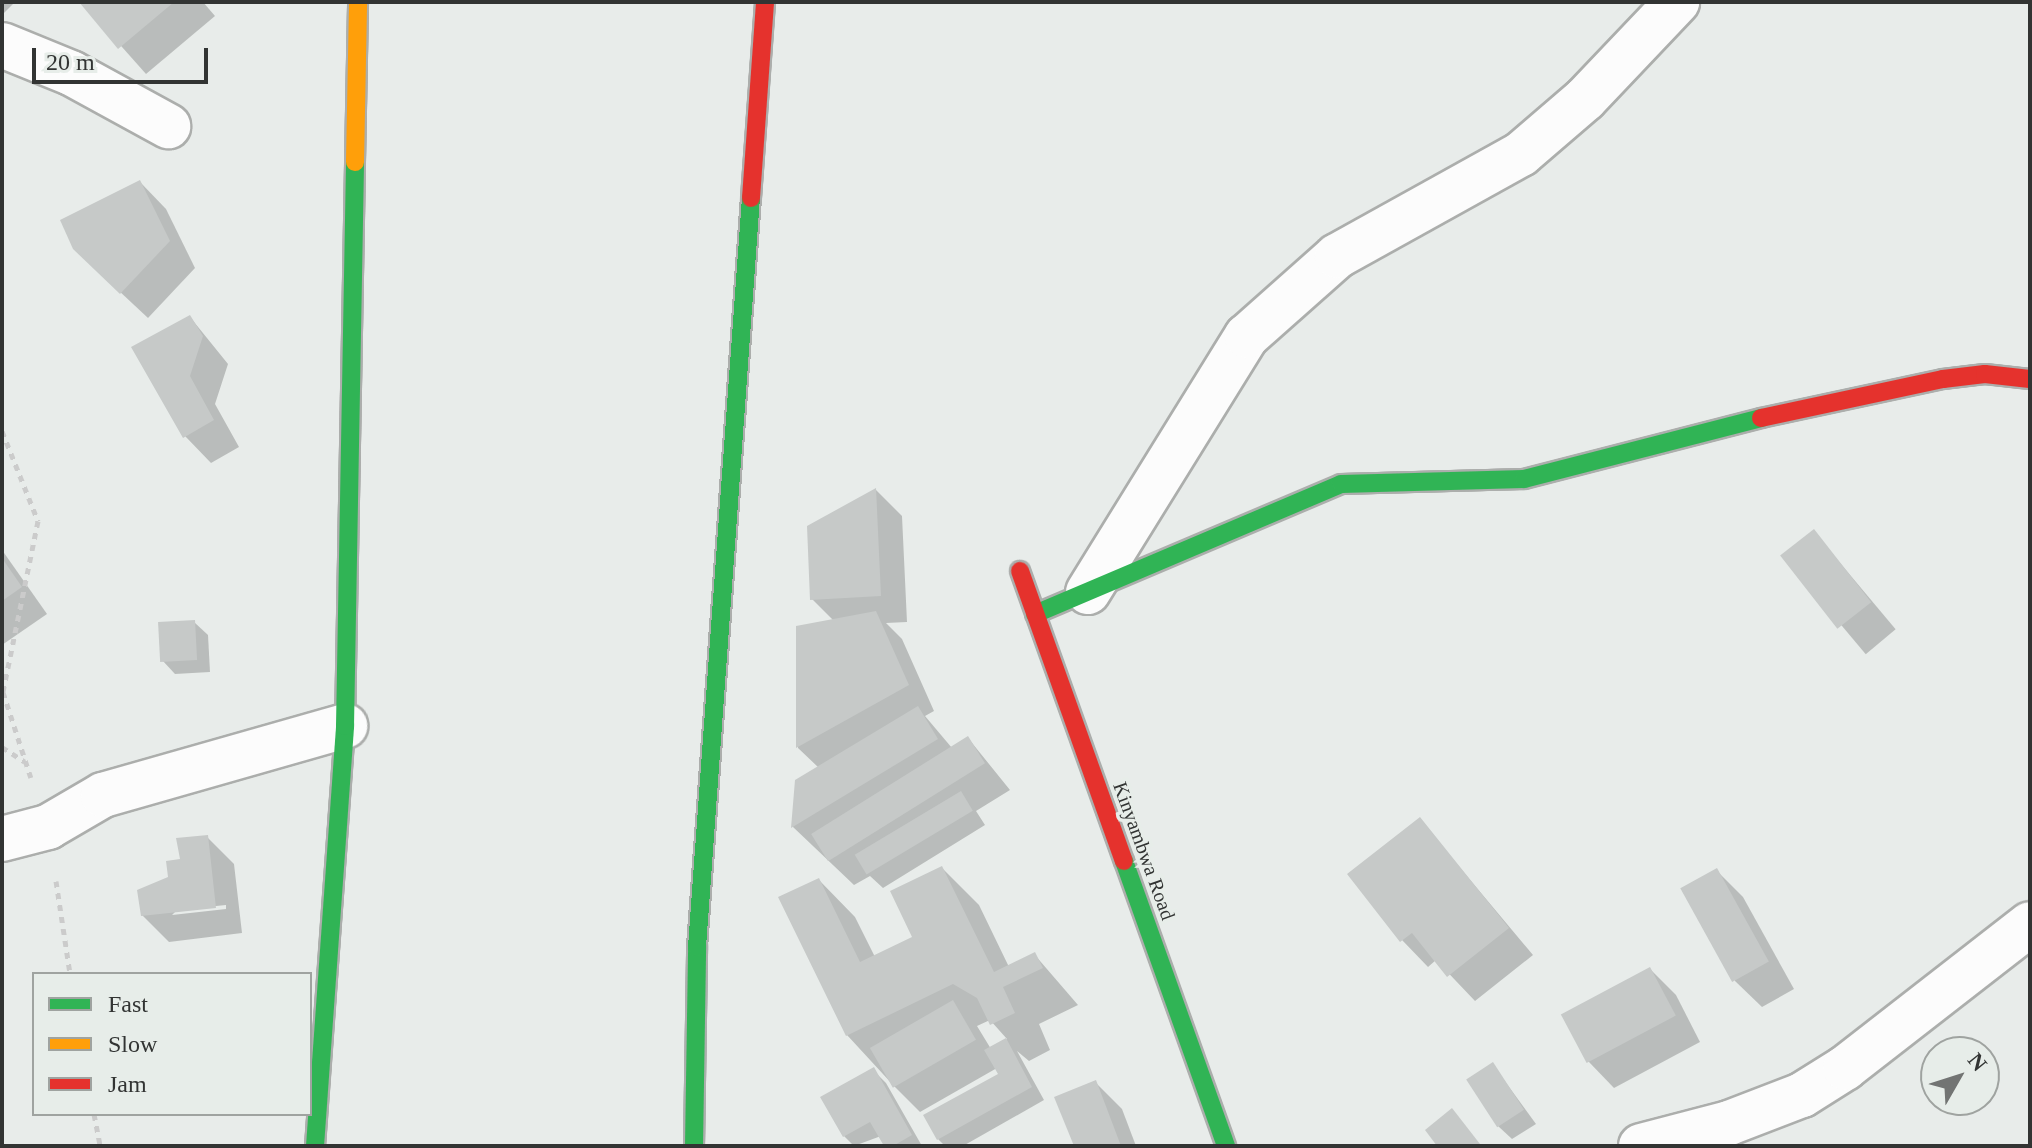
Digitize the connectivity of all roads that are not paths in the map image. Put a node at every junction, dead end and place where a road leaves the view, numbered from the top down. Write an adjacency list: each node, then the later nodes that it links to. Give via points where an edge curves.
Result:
1 (358, 2): 10 (street)
2 (765, 2): 14 (street, via 697,947)
3 (1677, 2): 8 (street, via 1585,99 1521,154 1337,256 1247,336)
4 (2, 45): 5 (street, via 71,73)
5 (168, 126)
6 (2030, 379): 8 (street, via 1985,374 1943,379 1758,419 1524,479 1341,484)
7 (1020, 571): 9 (street, Kinyambwa Road)
8 (1088, 592): 9 (street)
9 (1035, 614): 15 (street, Kinyambwa Road)
10 (345, 726): 11 (street, via 103,795 48,827); 13 (street)
11 (2, 839)
12 (2030, 924): 16 (street, via 1845,1068 1802,1095 1729,1123)
13 (315, 1146)
14 (694, 1146)
15 (1226, 1146)
16 (1641, 1146)

